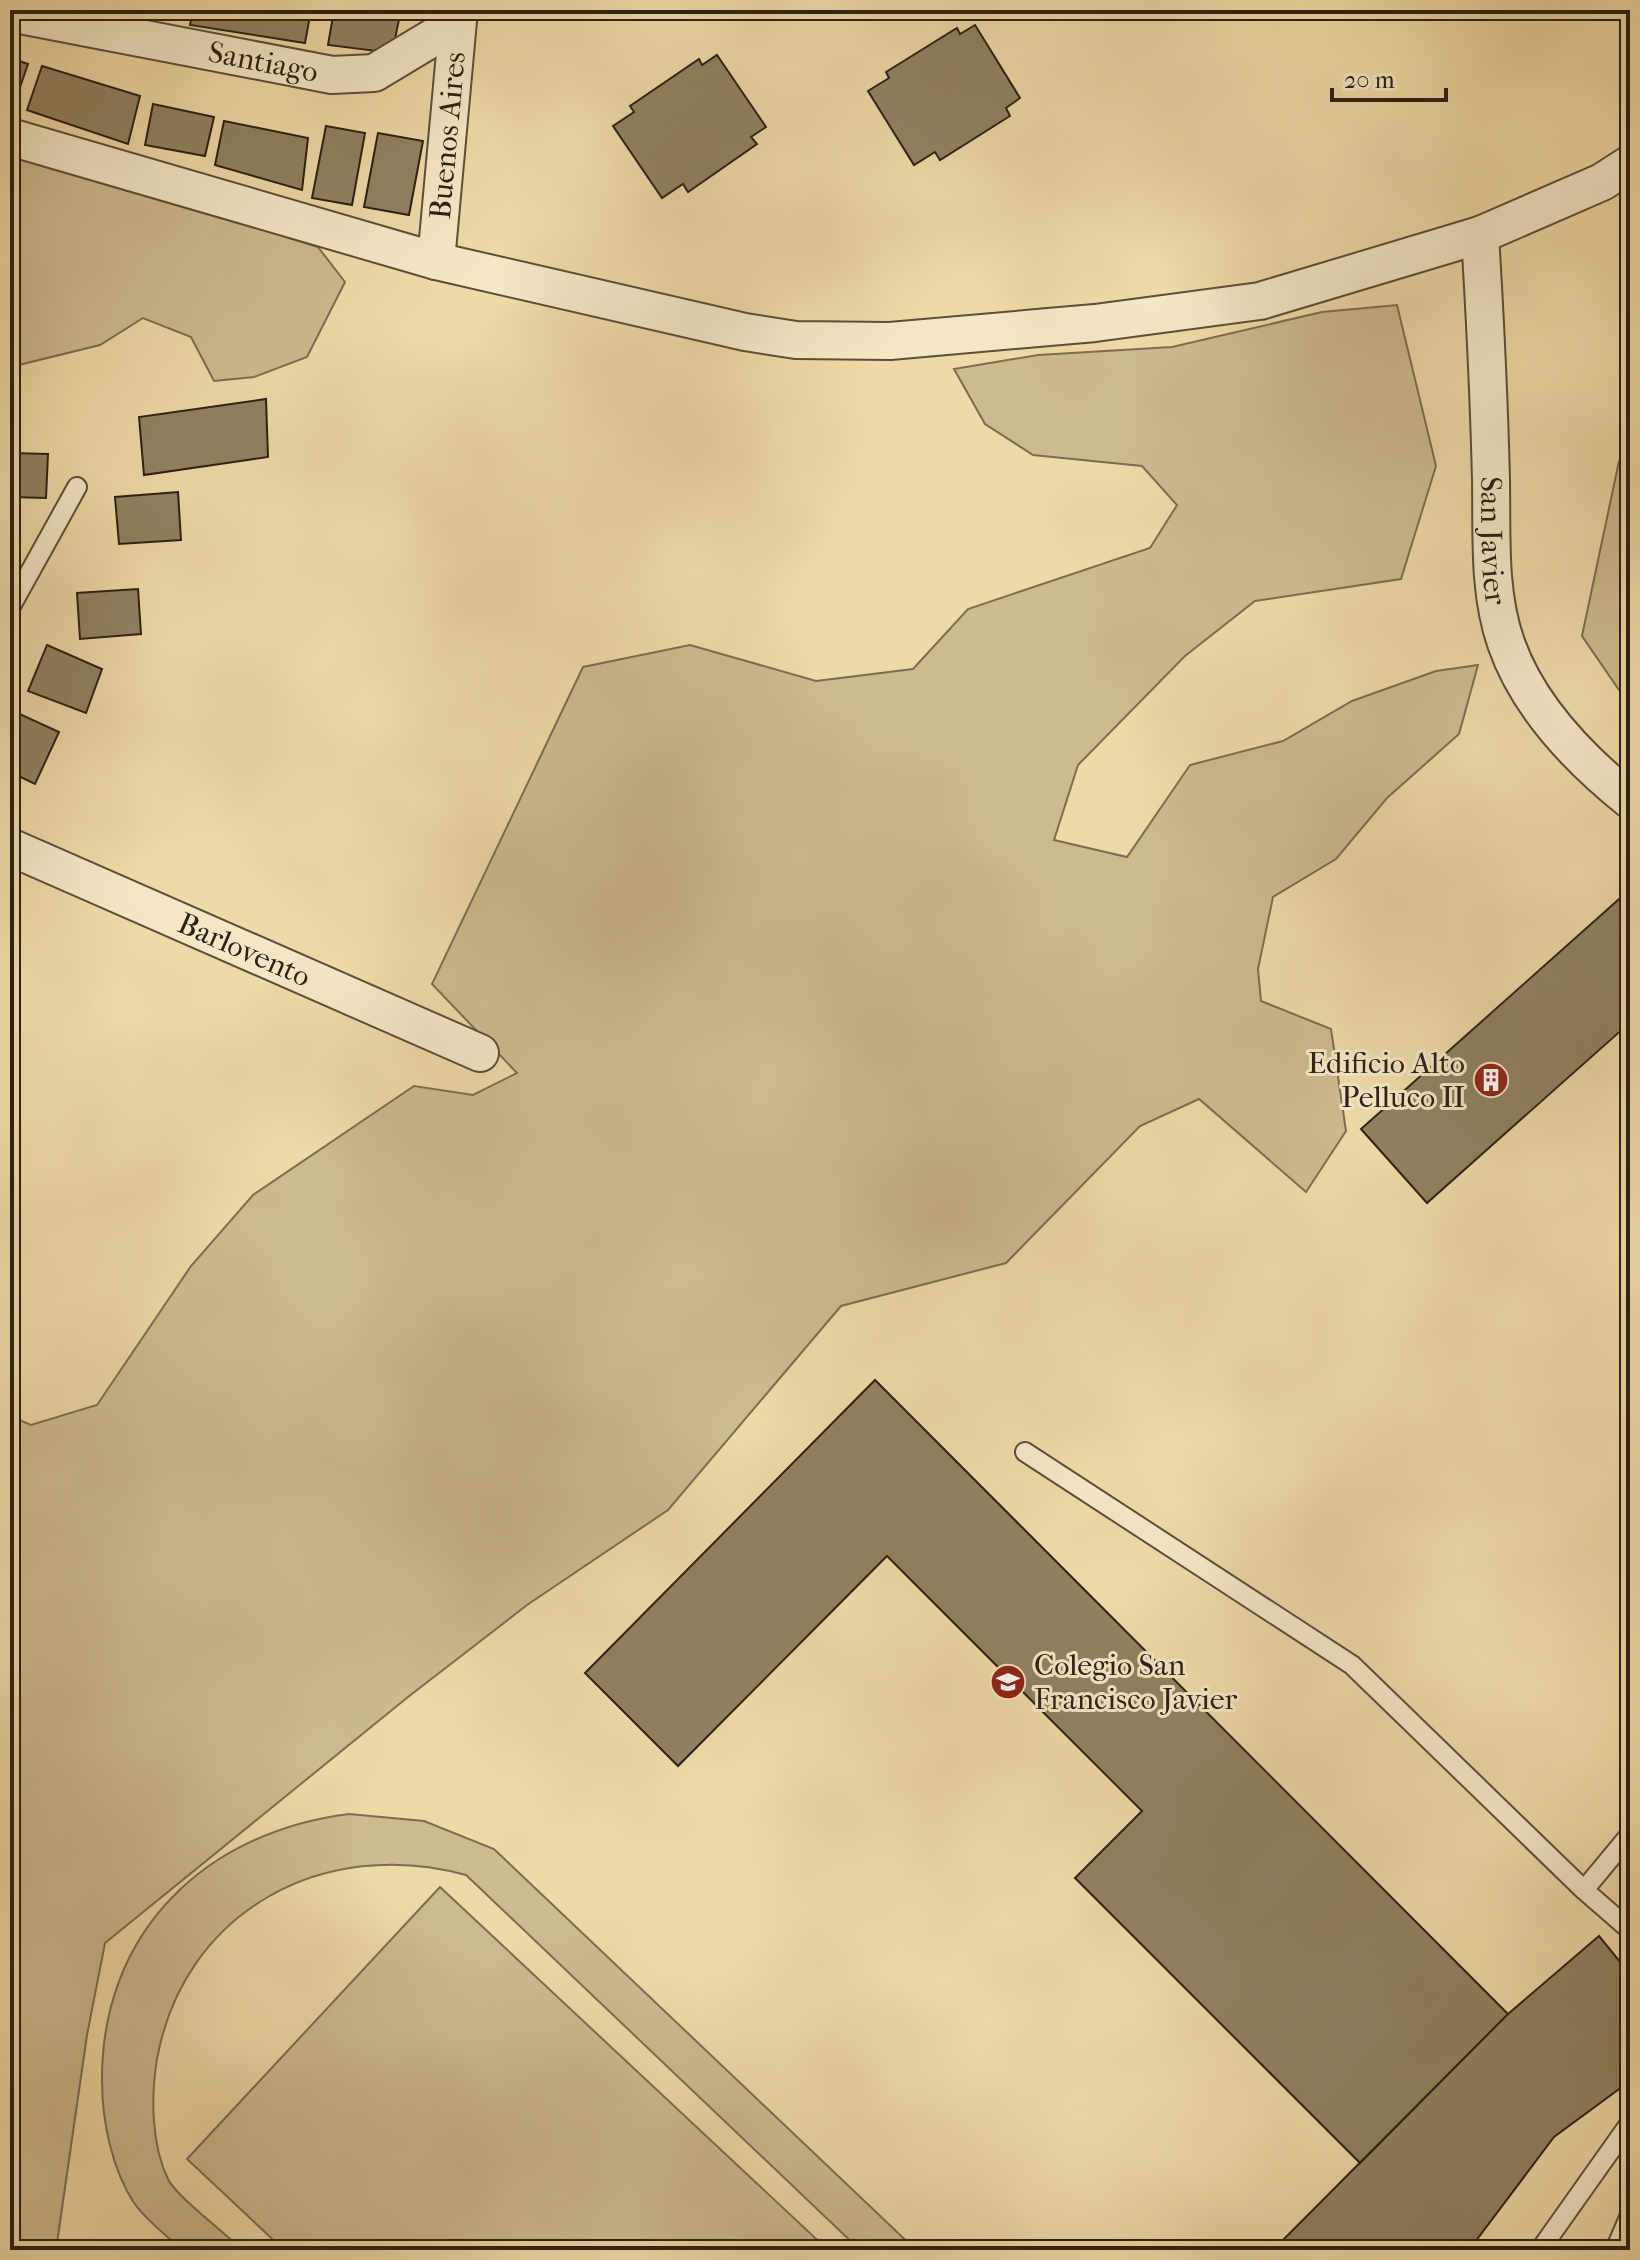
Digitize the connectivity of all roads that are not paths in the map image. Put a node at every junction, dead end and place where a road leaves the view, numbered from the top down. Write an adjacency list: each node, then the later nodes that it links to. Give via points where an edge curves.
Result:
1 (10, 13): 2 (street, Santiago, via 332,75 374,73)
2 (458, 17): 6 (street, Buenos Aires)
3 (10, 137): 6 (street)
4 (1630, 164): 5 (street, via 1602,182)
5 (1480, 235): 6 (street, via 1260,301 1095,323 890,341 796,340 745,332); 9 (street, San Javier, via 1491,545 1506,644 1556,727)
6 (436, 261)
7 (77, 487): 8 (lane)
8 (10, 608)
9 (1630, 800)
10 (10, 847): 11 (street, Barlovento)
11 (480, 1053)
12 (1025, 1452): 14 (lane, via 1352,1665)
13 (1629, 1836): 14 (lane)
14 (1584, 1890): 15 (lane)
15 (1630, 1930)
16 (1630, 2123): 18 (lane)
17 (1630, 2215): 19 (lane)
18 (1540, 2250)
19 (1615, 2250)

